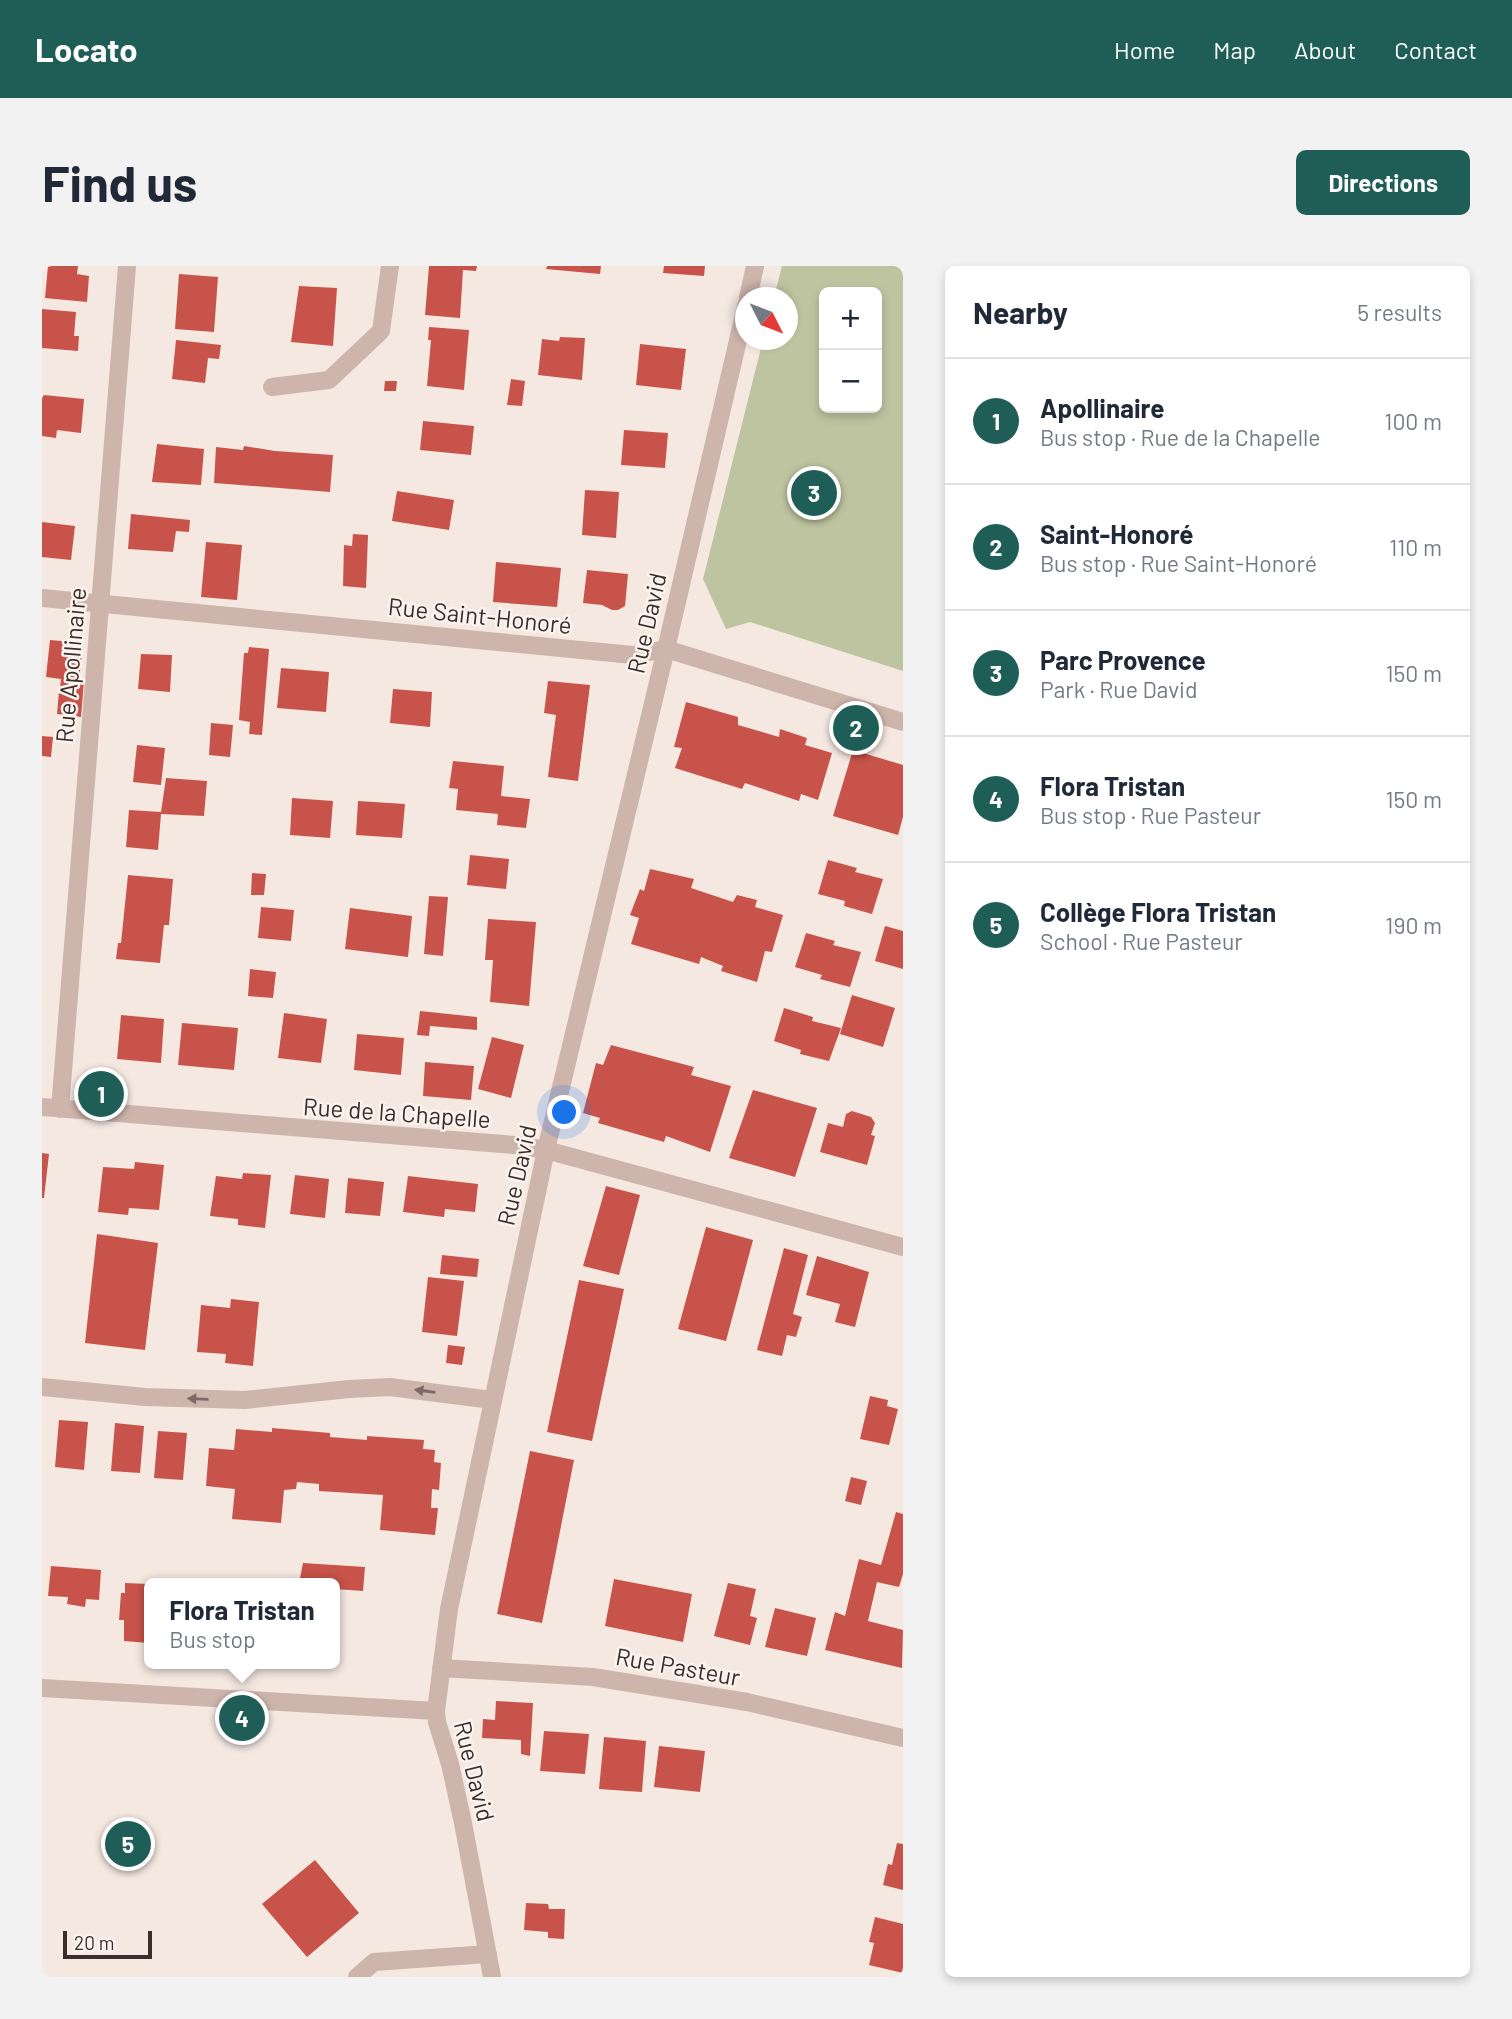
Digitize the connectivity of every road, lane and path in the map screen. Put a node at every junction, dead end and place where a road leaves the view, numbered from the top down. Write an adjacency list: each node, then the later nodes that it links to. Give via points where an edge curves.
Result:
1 (127, 266): 8 (street, Rue Apollinaire)
2 (390, 266): 6 (street, via 381,331 329,380)
3 (755, 266): 4 (street)
4 (750, 287)
5 (736, 350): 9 (street, Rue David)
6 (272, 387)
7 (42, 598): 8 (street, Rue Saint-Honoré)
8 (100, 603): 9 (street, Rue Saint-Honoré, via 633,654); 11 (street, Rue Apollinaire)
9 (666, 649): 10 (street, Rue Saint-Honoré); 12 (street, Rue David)
10 (903, 722)
11 (51, 1108): 12 (street, Rue de la Chapelle)
12 (546, 1150): 13 (street, Rue de la Chapelle); 15 (street, Rue David)
13 (903, 1247)
14 (42, 1387): 15 (street, one-way to 14, via 390,1387 245,1400)
15 (492, 1401): 16 (street, Rue David)
16 (441, 1668): 18 (street, Rue David); 19 (street, Rue Pasteur, via 593,1676 747,1702)
17 (42, 1688): 18 (street)
18 (436, 1711): 20 (street, Rue David)
19 (903, 1738)
20 (488, 1954): 21 (street, via 374,1962); 22 (street, Rue David)
21 (357, 1977)
22 (492, 1977)

